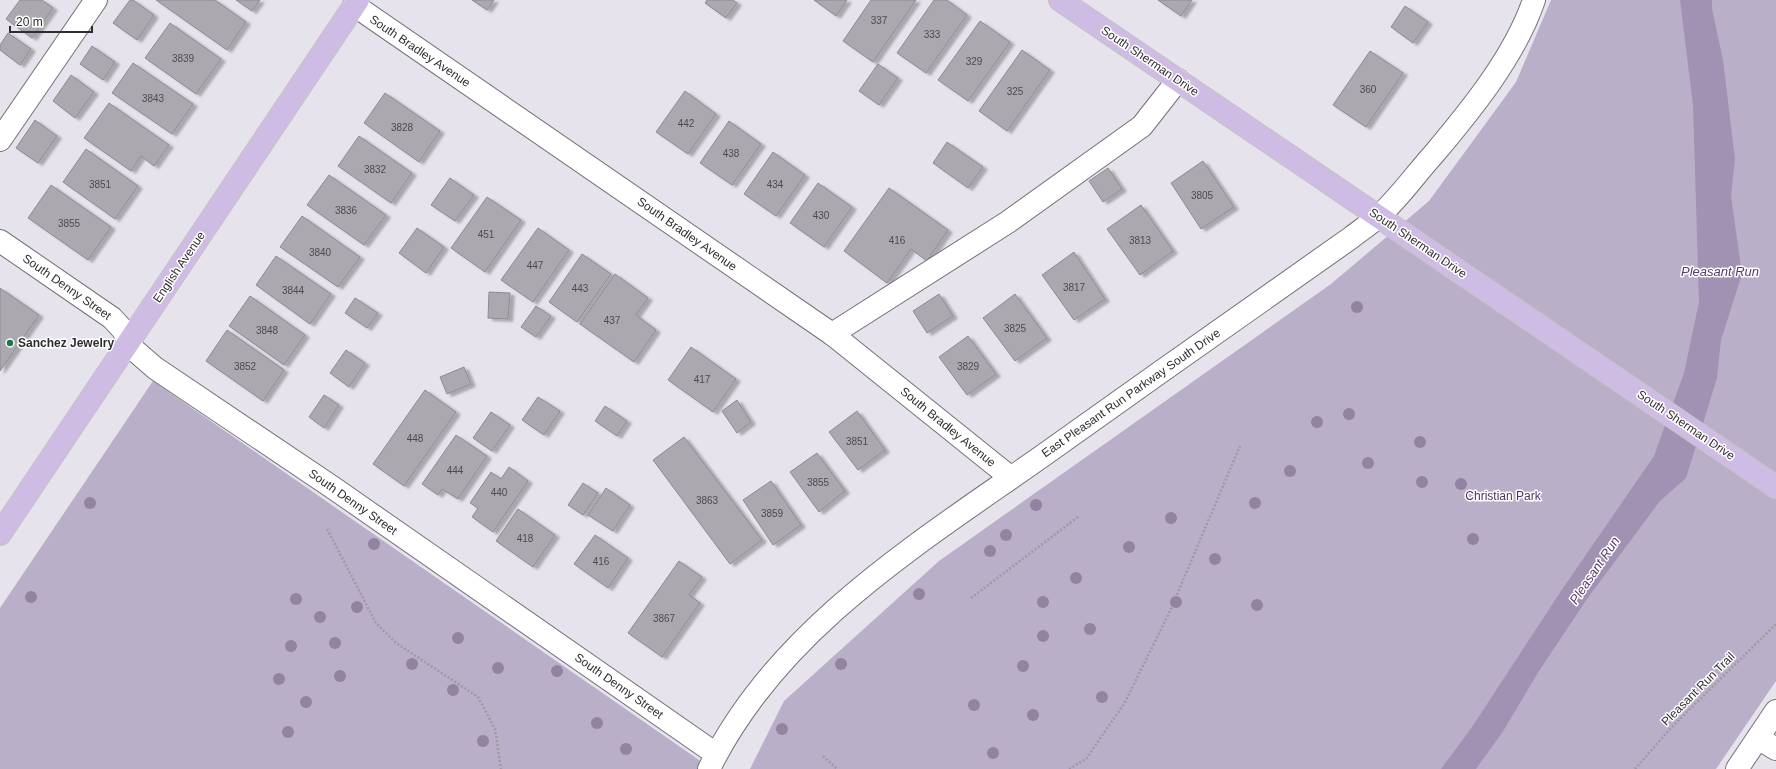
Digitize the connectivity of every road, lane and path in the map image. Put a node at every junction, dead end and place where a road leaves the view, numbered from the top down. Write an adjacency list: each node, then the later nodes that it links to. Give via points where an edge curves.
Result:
1 (96, 0): 6 (street)
2 (1060, 0): 5 (main road, South Sherman Drive)
3 (1534, 0): 7 (street, East Pleasant Run Parkway South Drive, via 1502,64 1476,102)
4 (356, 3): 9 (street, South Bradley Avenue); 10 (main road, English Avenue)
5 (1178, 80): 7 (main road, South Sherman Drive); 9 (street, via 1142,126 1008,222)
6 (0, 140)
7 (1379, 216): 12 (street, East Pleasant Run Parkway South Drive); 13 (main road, South Sherman Drive)
8 (0, 241): 10 (street, South Denny Street, via 112,318 123,330)
9 (832, 334): 12 (street, South Bradley Avenue)
10 (129, 342): 16 (main road, English Avenue); 23 (street, South Denny Street, via 138,355 155,368 332,487)
11 (1240, 446): 26 (path, via 1170,611 1124,704 1086,759)
12 (1010, 477): 23 (street, East Pleasant Run Parkway South Drive, via 863,584 834,611 788,656 755,696)
13 (1776, 487)
14 (1078, 517): 17 (path)
15 (328, 530): 24 (path, via 376,624 396,643 478,697 495,729)
16 (0, 534)
17 (971, 598)
18 (1776, 624): 27 (path, Pleasant Run Trail, via 1670,729)
19 (1776, 711): 20 (street)
20 (1758, 738): 21 (street); 28 (street)
21 (1776, 749)
22 (823, 756): 25 (path)
23 (713, 761)
24 (501, 769)
25 (837, 769)
26 (1069, 769)
27 (1635, 769)
28 (1737, 769)

